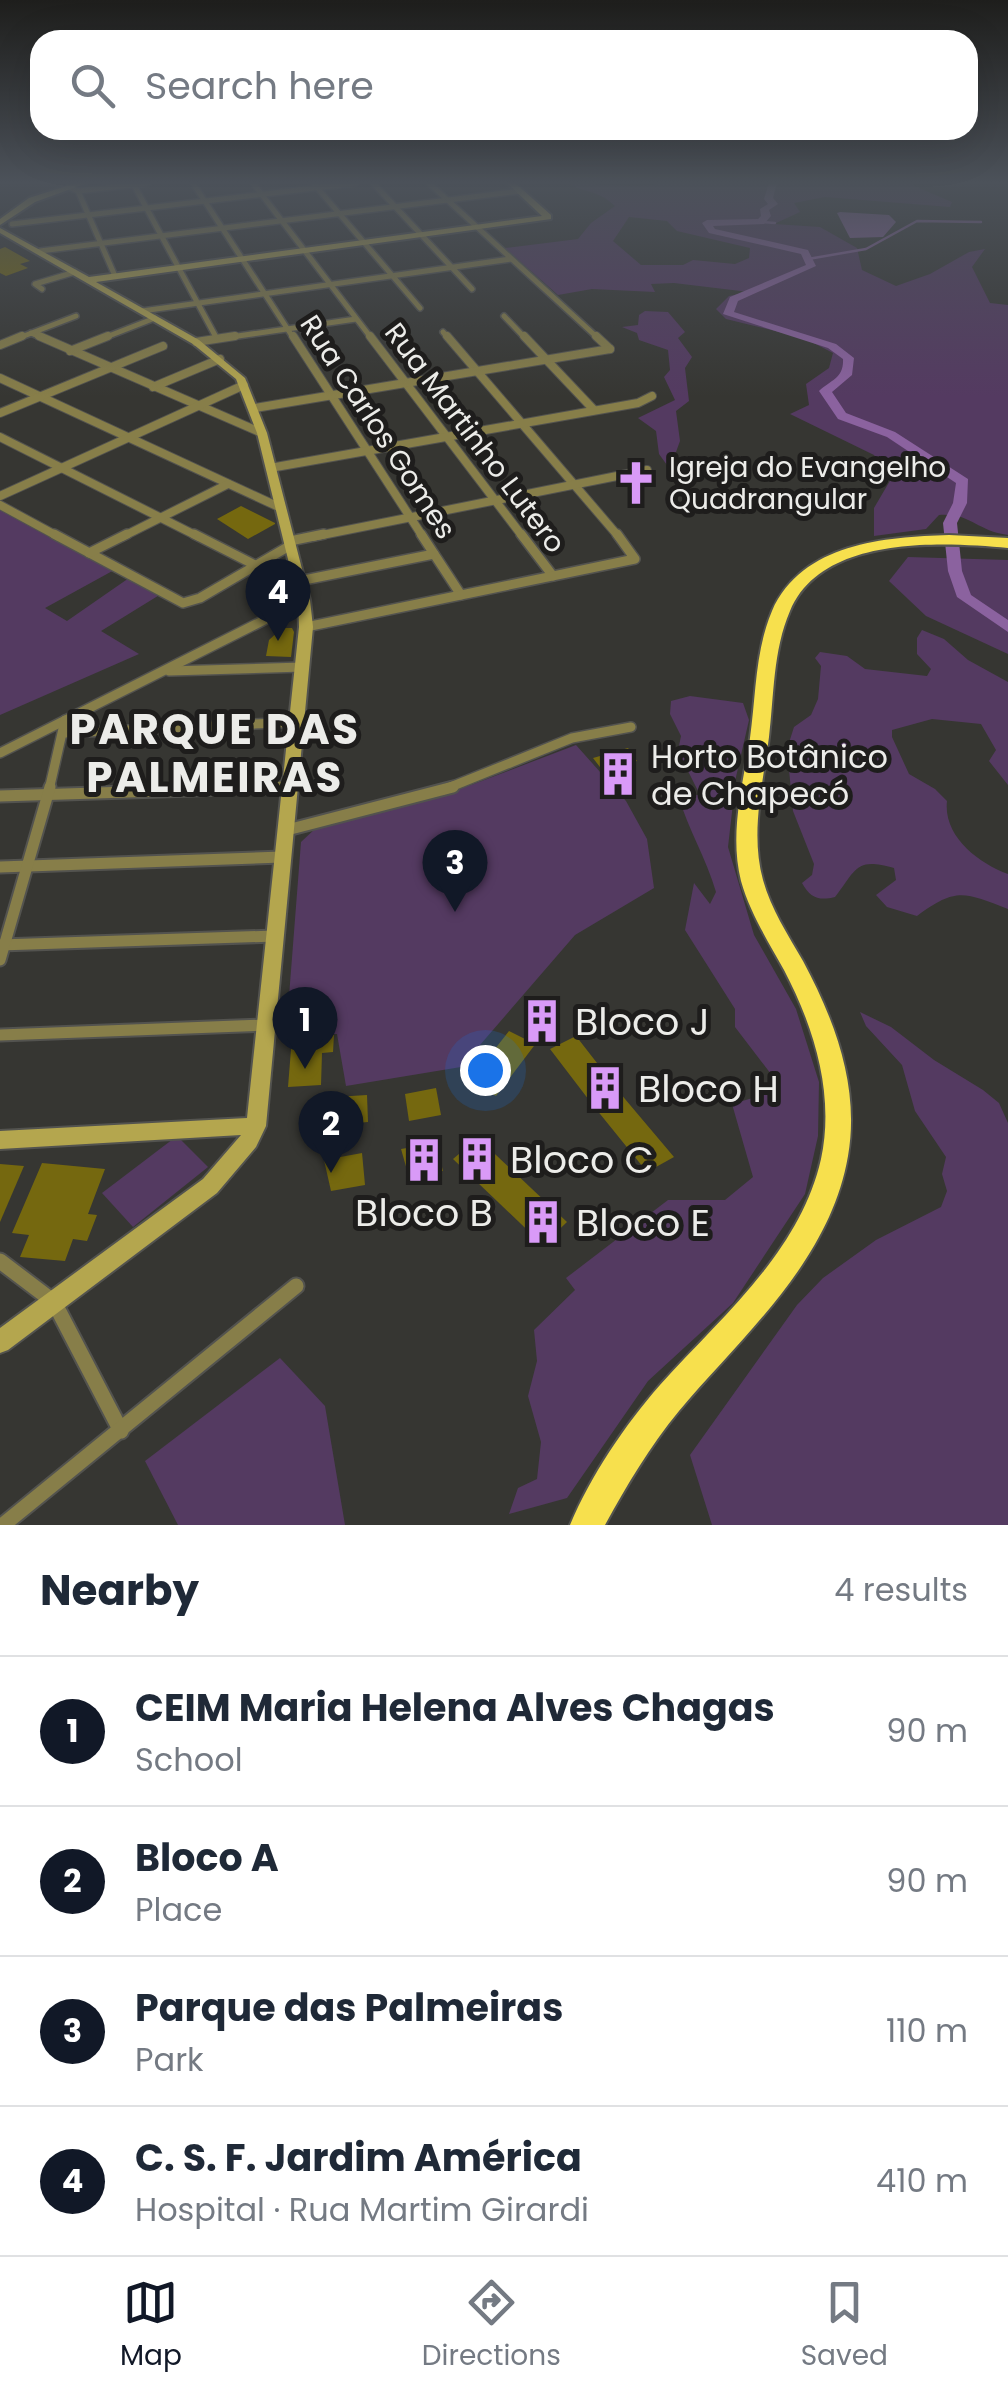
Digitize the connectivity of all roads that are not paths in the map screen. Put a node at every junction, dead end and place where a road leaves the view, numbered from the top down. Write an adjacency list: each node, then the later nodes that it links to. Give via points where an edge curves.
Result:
1 (45, 254): 14 (street)
2 (105, 254): 16 (street)
3 (172, 254): 13 (street)
4 (239, 254): 10 (street, Rua Carlos Gomes)
5 (276, 254): 10 (street)
6 (309, 254): 18 (street, Rua Martinho Lutero)
7 (374, 254): 15 (street)
8 (442, 254): 12 (street)
9 (506, 254): 11 (street)
10 (242, 259): 13 (street); 21 (street, Rua Carlos Gomes)
11 (511, 259): 12 (street); 38 (street, via 610,349)
12 (453, 266): 15 (street); 20 (street)
13 (179, 268): 16 (street); 22 (street)
14 (75, 272): 17 (street); 19 (street, via 34,284)
15 (392, 275): 18 (street); 23 (street)
16 (115, 276): 17 (street)
17 (88, 280): 24 (street)
18 (331, 284): 21 (street); 28 (street, Rua Martinho Lutero)
19 (42, 289)
20 (472, 289)
21 (264, 293): 22 (street); 29 (street, Rua Carlos Gomes)
22 (198, 303): 24 (street); 32 (street)
23 (420, 308)
24 (142, 310): 27 (street)
25 (76, 316): 31 (street)
26 (504, 316): 38 (street)
27 (154, 318): 33 (street); 36 (street)
28 (356, 319): 29 (street); 42 (street, Rua Martinho Lutero)
29 (288, 329): 32 (street); 45 (street, Rua Carlos Gomes)
30 (443, 332): 40 (street)
31 (32, 334): 34 (street); 36 (street)
32 (217, 339): 33 (street)
33 (196, 342): 37 (street)
34 (0, 346)
35 (163, 346): 39 (street)
36 (70, 351): 39 (street)
37 (220, 359): 43 (street); 44 (street)
38 (546, 360): 40 (street); 50 (street)
39 (110, 368): 44 (street); 46 (street)
40 (477, 371): 42 (street); 52 (street)
41 (0, 378): 46 (street)
42 (405, 383): 45 (street); 55 (street, Rua Martinho Lutero)
43 (244, 385): 48 (street); 49 (street)
44 (153, 386): 48 (street)
45 (332, 395): 49 (street); 57 (street, Rua Carlos Gomes)
46 (40, 396): 51 (street); 56 (street)
47 (652, 396): 50 (street)
48 (198, 406): 53 (street); 56 (street)
49 (255, 408): 53 (street)
50 (594, 410): 52 (street)
51 (0, 413)
52 (521, 423): 55 (street); 62 (street)
53 (262, 433): 59 (street)
54 (0, 437): 58 (street)
55 (444, 437): 57 (street); 64 (street, Rua Martinho Lutero)
56 (129, 438): 58 (street); 61 (street)
57 (366, 450): 59 (street); 68 (street, Rua Carlos Gomes)
58 (62, 468): 63 (street); 67 (street)
59 (270, 468): 66 (street)
60 (647, 470): 62 (street)
61 (228, 484): 66 (street); 67 (street)
62 (575, 485): 64 (street); 74 (street, via 636,559)
63 (0, 496)
64 (494, 500): 68 (street); 74 (street, Rua Martinho Lutero)
65 (0, 505): 71 (street)
66 (281, 508): 69 (street)
67 (159, 517): 71 (street); 73 (street)
68 (411, 518): 69 (street); 72 (street, Rua Carlos Gomes)
69 (290, 543): 73 (street); 75 (street)
70 (1008, 543): 105 (highway, via 918,540 850,553 808,575 784,605 747,836 758,897 819,1018 834,1066 834,1158 820,1204 785,1270 667,1402)
71 (89, 553): 73 (street, via 174,601 191,602)
72 (434, 554): 75 (street); 76 (street, Rua Carlos Gomes)
73 (255, 565)
74 (553, 576): 76 (street)
75 (299, 581): 77 (street)
76 (461, 595): 78 (street)
77 (304, 600): 78 (street); 80 (street)
78 (306, 627): 79 (street)
79 (302, 667): 80 (street); 81 (street)
80 (161, 672): 82 (street)
81 (298, 722): 82 (street); 85 (street)
82 (65, 726): 84 (street); 86 (street)
83 (631, 726): 88 (street, via 572,738 461,784)
84 (0, 753)
85 (290, 786): 86 (street); 88 (street)
86 (48, 794): 87 (street); 90 (street)
87 (0, 796)
88 (287, 830): 89 (street)
89 (282, 858): 90 (street); 92 (street)
90 (30, 866): 91 (street); 93 (street)
91 (0, 867)
92 (276, 936): 93 (street); 95 (street)
93 (2, 945): 94 (street)
94 (0, 960)
95 (267, 1025): 96 (street); 97 (street)
96 (0, 1035)
97 (256, 1126): 98 (street); 101 (street, via 210,1186)
98 (0, 1140)
99 (0, 1260): 101 (street)
100 (296, 1286): 103 (street)
101 (54, 1302): 102 (street); 103 (street)
102 (0, 1342)
103 (120, 1431): 104 (street)
104 (2, 1525)
105 (587, 1525)

